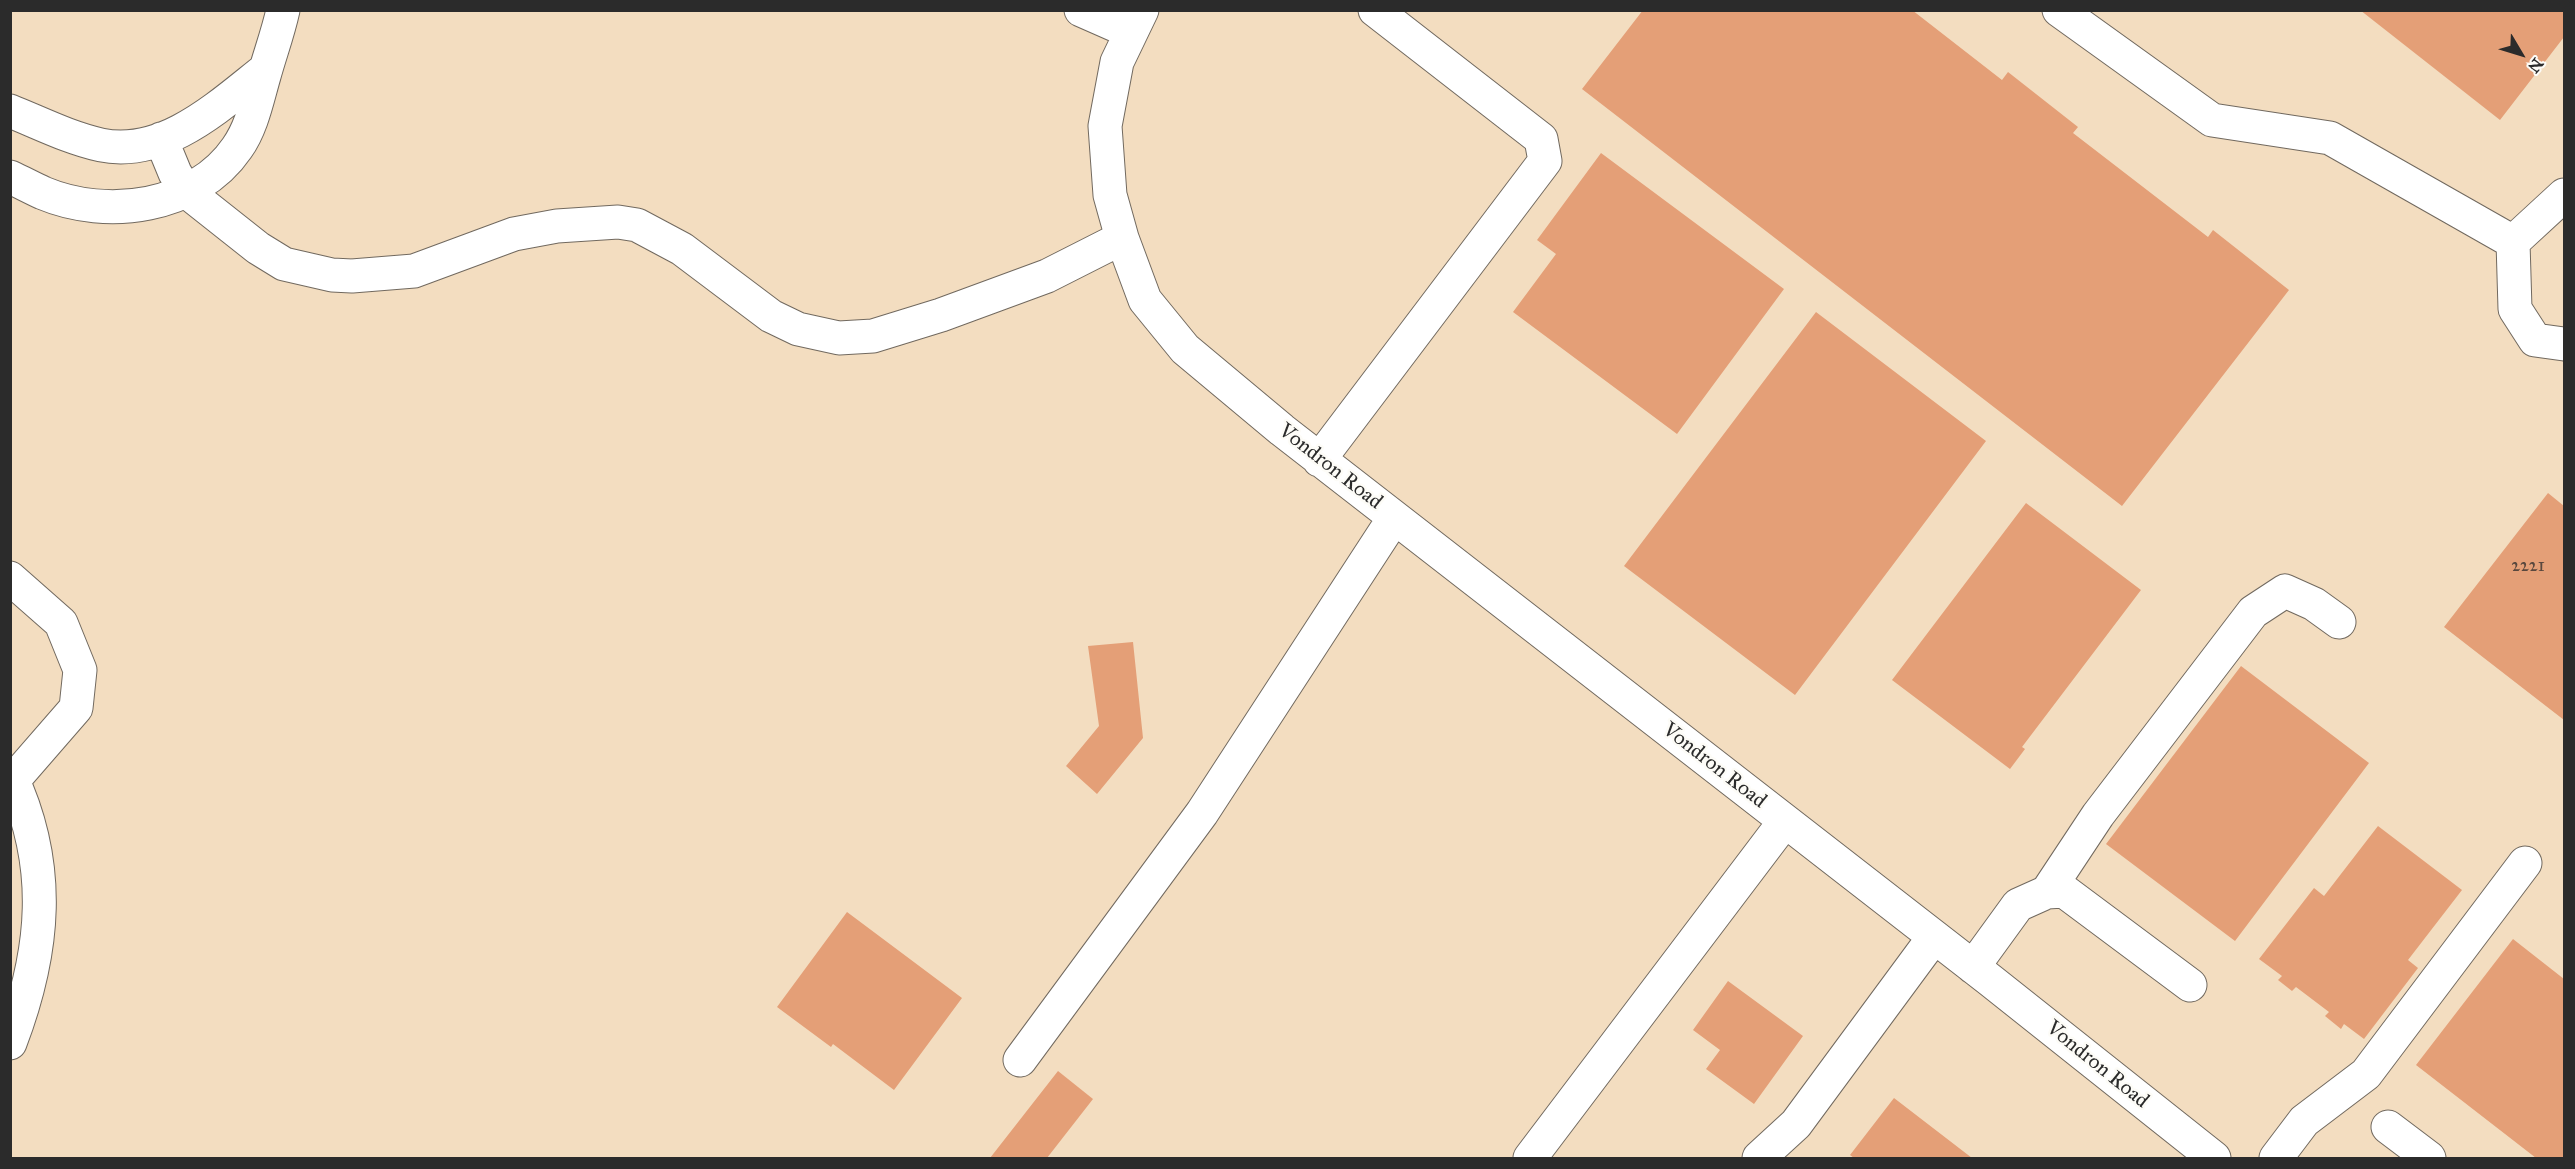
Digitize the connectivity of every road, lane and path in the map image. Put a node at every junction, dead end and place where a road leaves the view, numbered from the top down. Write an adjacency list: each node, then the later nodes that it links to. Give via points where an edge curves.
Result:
1 (283, 10): 6 (street)
2 (1081, 10): 5 (street)
3 (1375, 10): 15 (street, via 1541,139 1545,161)
4 (2059, 10): 13 (street, via 2212,120 2330,138)
5 (1137, 21): 12 (street, Vondron Road, via 1117,62 1105,126 1110,195)
6 (266, 69): 8 (street, via 219,106); 10 (street, via 249,126 237,148 217,171)
7 (10, 111): 8 (street, via 103,146 135,147)
8 (161, 139): 10 (street)
9 (10, 177): 10 (street, via 44,194 104,207 170,199)
10 (186, 190): 12 (street, via 284,264 332,275 414,271 514,234 557,226 618,222 637,225 682,249 771,316 798,329 839,338 873,336 941,315 1047,276)
11 (2565, 195): 13 (street)
12 (1122, 238): 15 (street, Vondron Road, via 1145,300 1185,349)
13 (2513, 242): 14 (street, via 2515,309 2535,340)
14 (2565, 344)
15 (1319, 460): 16 (street, Vondron Road)
16 (1394, 518): 20 (street, Vondron Road); 27 (street, via 1202,813)
17 (10, 578): 19 (street, via 61,623 80,670 76,708)
18 (2339, 622): 22 (street, via 2314,604 2285,591 2253,612 2098,815)
19 (11, 780): 26 (street, via 20,796 33,845 41,914 35,963)
20 (1785, 821): 23 (street, Vondron Road); 29 (street)
21 (2525, 863): 32 (street, via 2366,1074 2304,1121)
22 (2047, 892): 24 (street, via 2018,905); 25 (street, via 2064,891)
23 (1934, 937): 24 (street, Vondron Road); 30 (street, via 1796,1124)
24 (1973, 967): 31 (street, Vondron Road)
25 (2190, 985)
26 (10, 1043)
27 (1020, 1060)
28 (2388, 1127): 33 (street)
29 (1530, 1158)
30 (1759, 1158)
31 (2214, 1158)
32 (2276, 1158)
33 (2429, 1158)

